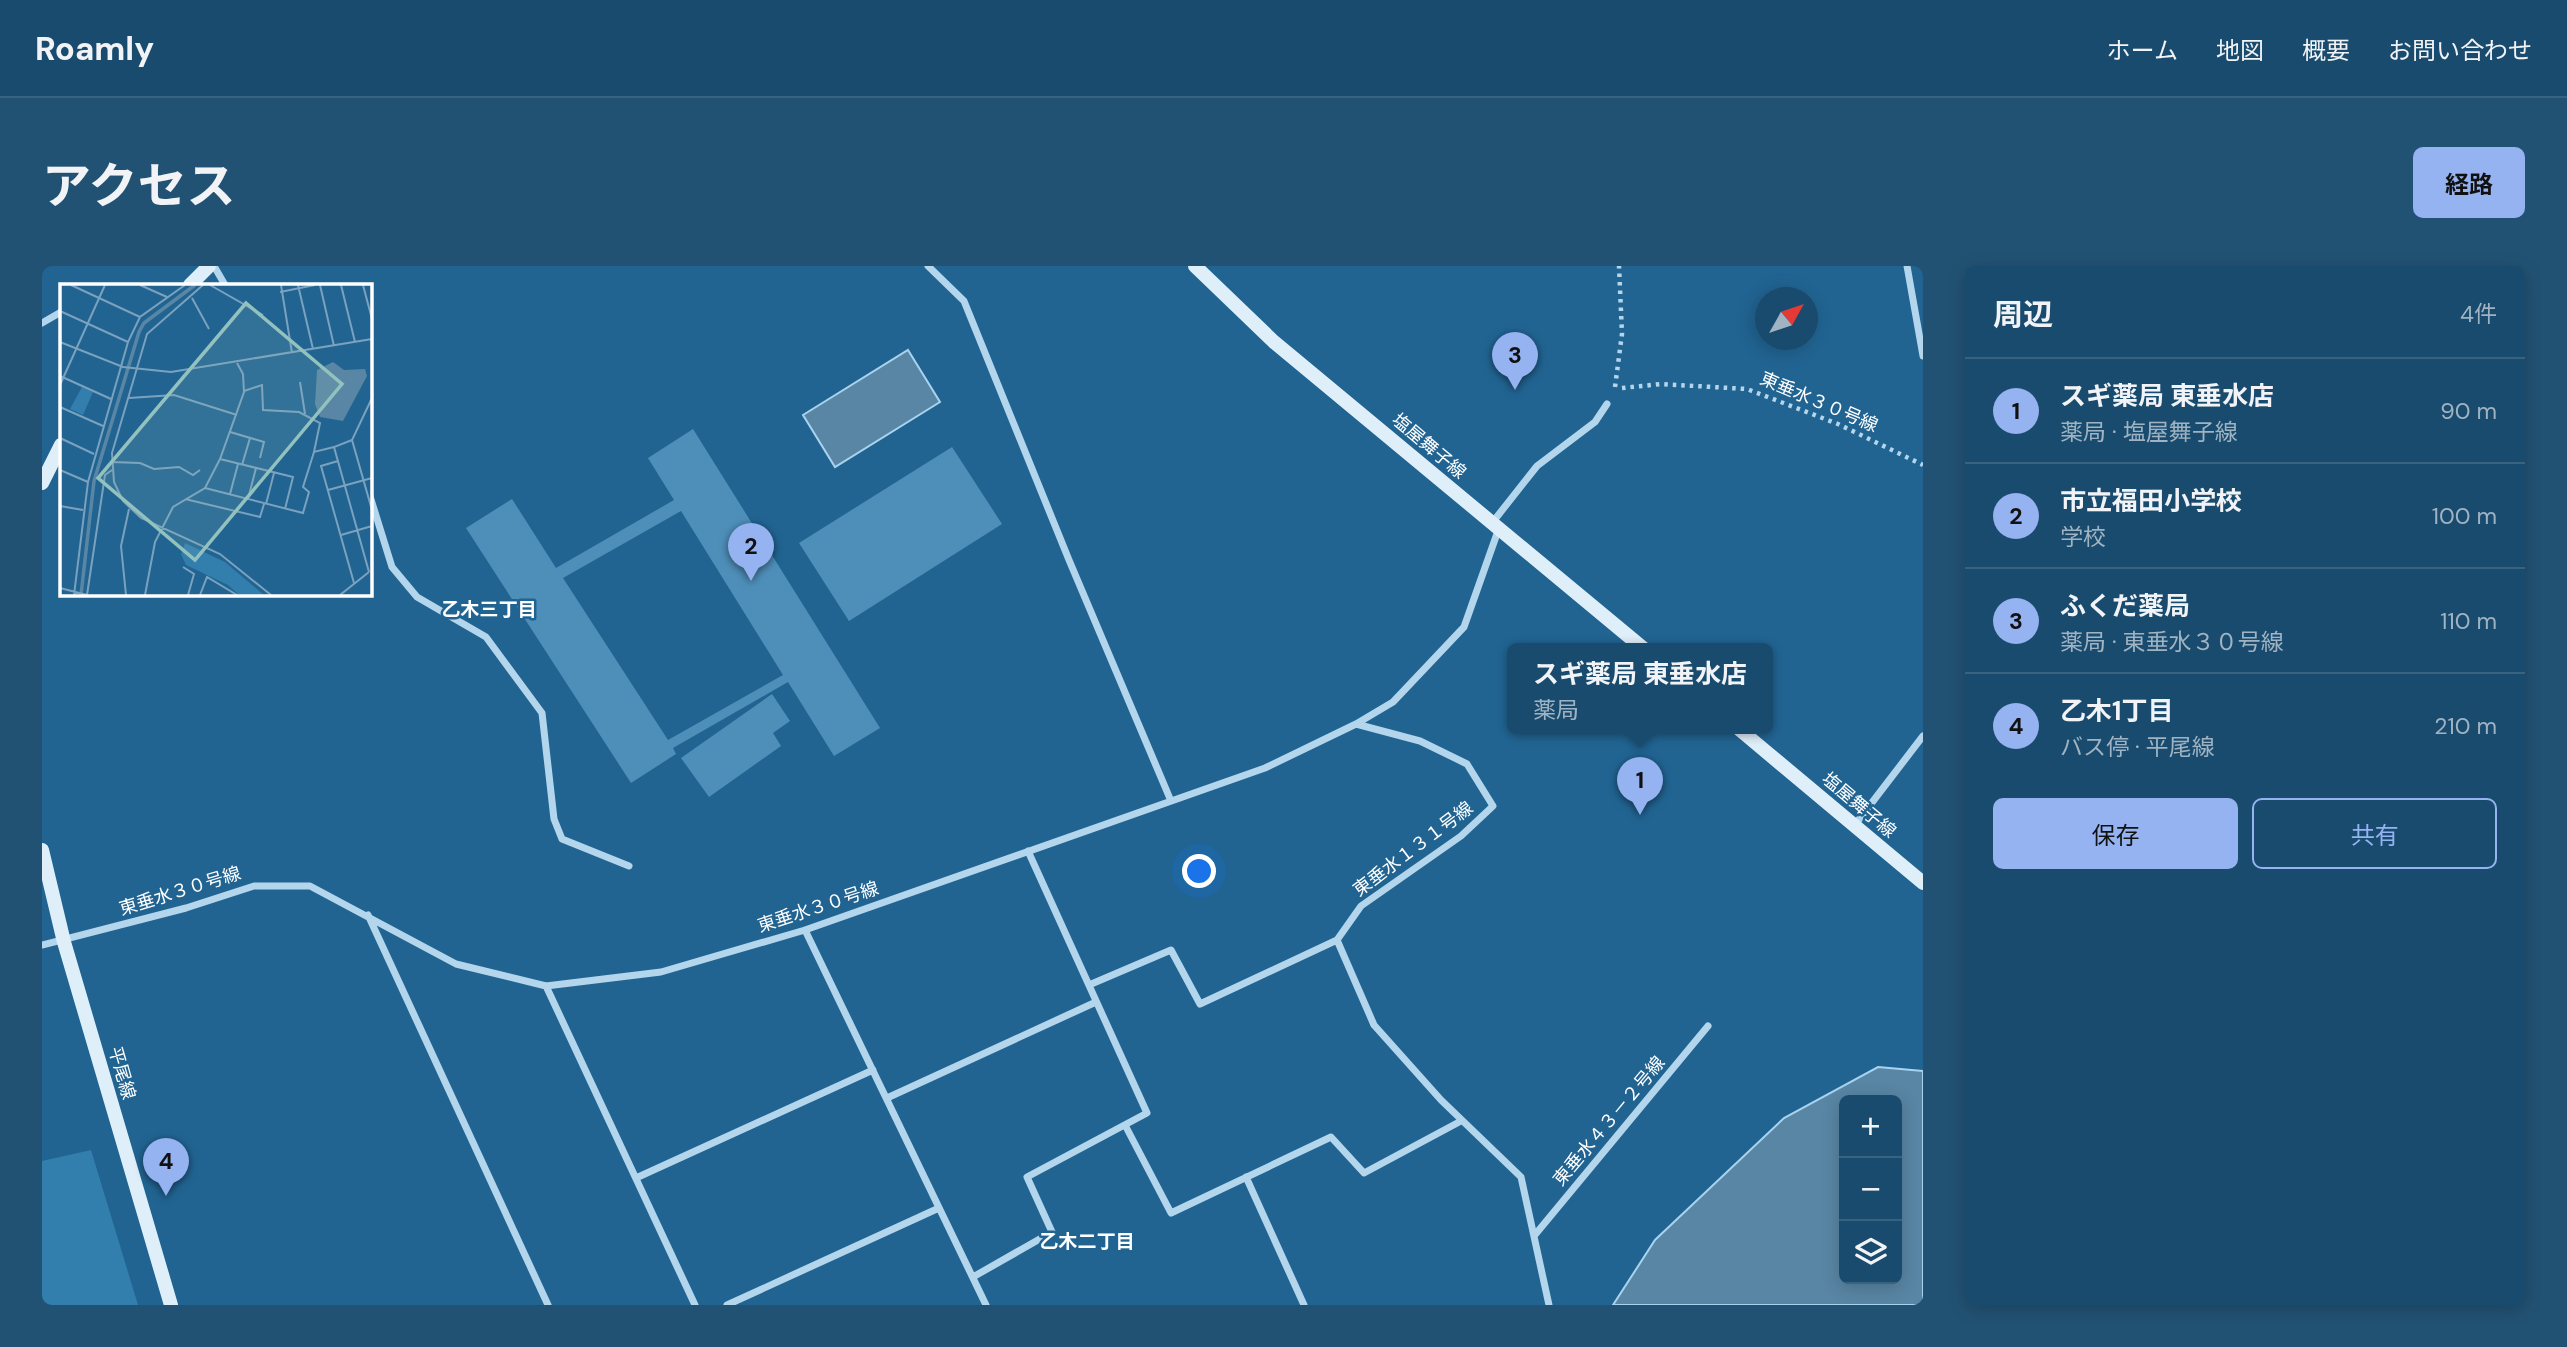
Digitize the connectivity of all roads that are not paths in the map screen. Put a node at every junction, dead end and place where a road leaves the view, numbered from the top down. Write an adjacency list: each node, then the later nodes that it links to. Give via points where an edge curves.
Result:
1 (211, 266): 5 (street); 6 (street)
2 (928, 266): 19 (street, via 964,301)
3 (1195, 266): 14 (street, 塩屋舞子線, via 1274,342)
4 (1907, 266): 9 (street)
5 (191, 284)
6 (224, 284)
7 (60, 313): 8 (street)
8 (42, 323)
9 (1923, 356)
10 (1607, 404): 14 (street, 東垂水３０号線, via 1595,422 1537,466)
11 (60, 447): 12 (street)
12 (42, 484)
13 (371, 499): 23 (street, via 393,567 417,597 486,637 542,713 554,819 562,839)
14 (1495, 525): 15 (street, 塩屋舞子線); 16 (street, 東垂水３０号線, via 1464,627 1393,702)
15 (1637, 643)
16 (1356, 724): 19 (street, 東垂水３０号線, via 1265,768); 27 (street, 東垂水１３１号線, via 1420,741 1468,764 1493,806 1461,836 1361,906)
17 (1745, 734): 20 (street, 塩屋舞子線)
18 (1923, 736): 20 (street)
19 (1171, 801): 22 (street, 東垂水３０号線)
20 (1854, 826): 24 (street, 塩屋舞子線)
21 (42, 850): 28 (street, 平尾線)
22 (1028, 851): 26 (street, 東垂水３０号線); 30 (street)
23 (629, 866)
24 (1923, 883)
25 (368, 915): 28 (street, 東垂水３０号線, via 310,886 254,886); 31 (street, 東垂水３０号線, via 456,964); 44 (street)
26 (805, 930): 31 (street, 東垂水３０号線, via 661,972); 34 (street)
27 (1337, 940): 30 (street, via 1199,1004 1171,950); 36 (street, via 1374,1025)
28 (64, 942): 29 (street, 東垂水３０号線); 43 (street, 平尾線)
29 (42, 945)
30 (1089, 985): 32 (street)
31 (546, 986): 39 (street)
32 (1096, 1002): 35 (street); 37 (street, via 1147,1113)
33 (1708, 1026): 41 (street, 東垂水４３－２号線)
34 (873, 1070): 35 (street); 39 (street)
35 (887, 1098): 40 (street)
36 (1461, 1121): 38 (street, via 1364,1173 1331,1137); 41 (street, via 1521,1177)
37 (1125, 1125): 38 (street, via 1171,1213); 42 (street, via 1027,1177 1052,1232)
38 (1247, 1177): 48 (street)
39 (636, 1178): 45 (street)
40 (939, 1208): 42 (street); 46 (street)
41 (1534, 1236): 49 (street)
42 (973, 1277): 47 (street)
43 (171, 1305)
44 (548, 1305)
45 (695, 1305)
46 (727, 1305)
47 (986, 1305)
48 (1304, 1305)
49 (1549, 1305)

